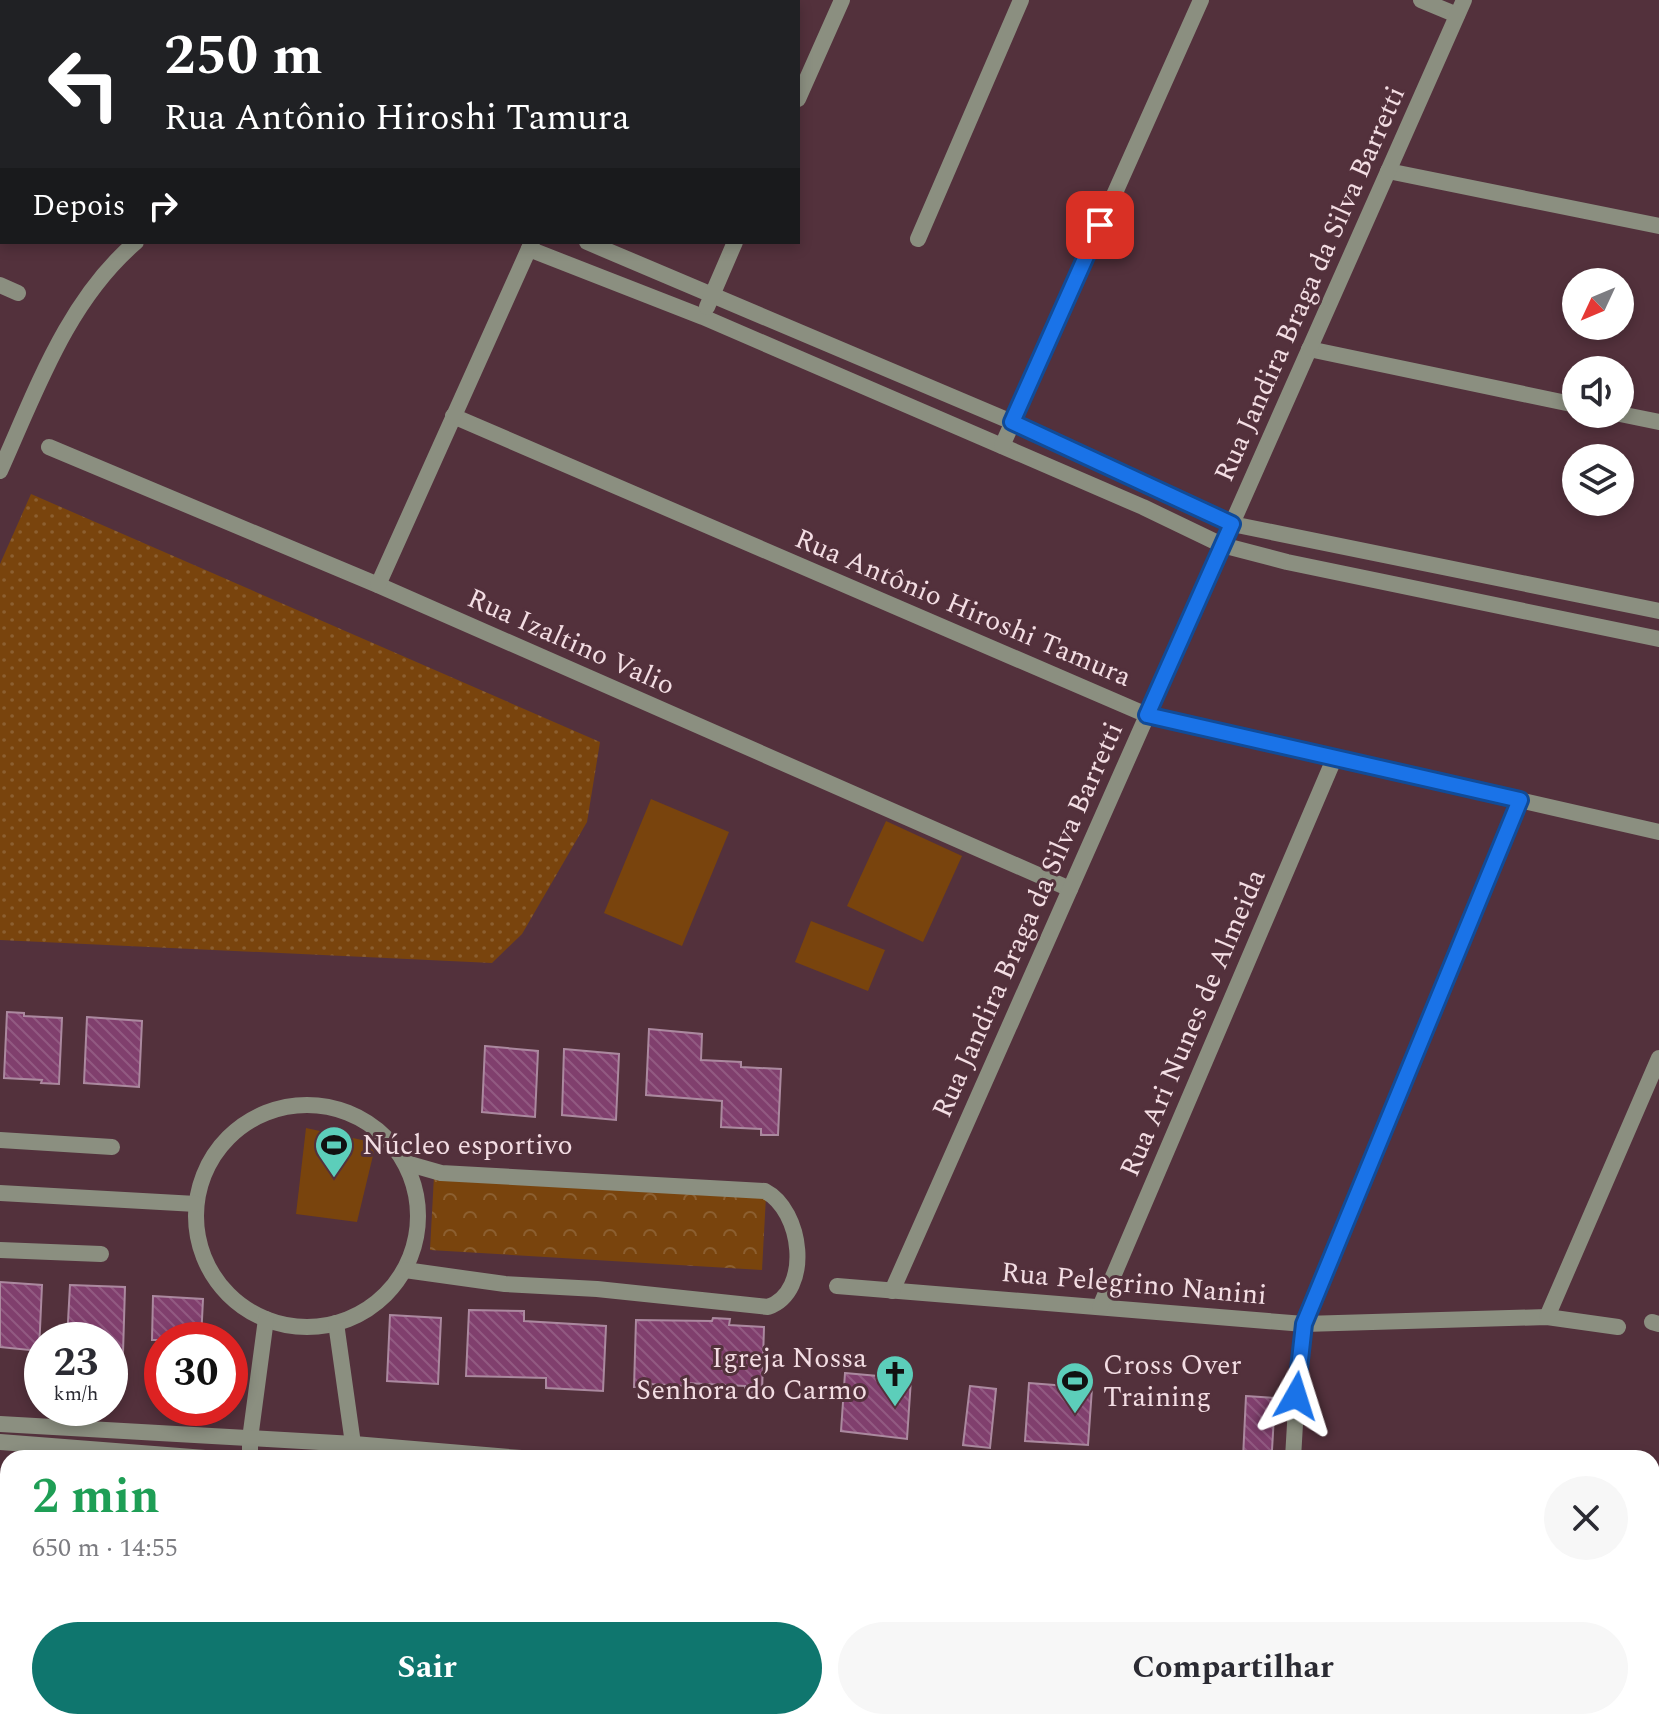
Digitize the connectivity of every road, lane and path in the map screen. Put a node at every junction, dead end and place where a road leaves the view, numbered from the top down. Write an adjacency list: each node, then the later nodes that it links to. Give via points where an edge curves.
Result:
1 (842, 0): 6 (street)
2 (1021, 0): 9 (street)
3 (1201, 0): 22 (street)
4 (1421, 0): 5 (street)
5 (1460, 8): 7 (street, Rua Jandira Braga da Silva Barretti)
6 (800, 94)
7 (1388, 171): 8 (street); 18 (street, Rua Jandira Braga da Silva Barretti)
8 (1659, 226)
9 (918, 239)
10 (134, 244): 26 (street, via 75,313)
11 (592, 244): 16 (street)
12 (734, 244): 16 (street)
13 (530, 246): 17 (street); 20 (street)
14 (0, 285): 15 (street)
15 (18, 293)
16 (711, 296): 17 (street); 22 (street)
17 (703, 317): 24 (street)
18 (1309, 349): 19 (street); 27 (street, Rua Jandira Braga da Silva Barretti)
19 (1562, 402)
20 (453, 416): 29 (street); 32 (street, Rua Antônio Hiroshi Tamura)
21 (1634, 417): 23 (street)
22 (1012, 422): 24 (street); 27 (street)
23 (1659, 422)
24 (1002, 446): 28 (street)
25 (49, 447): 29 (street, Rua Izaltino Valio)
26 (0, 471)
27 (1232, 524): 28 (street, Rua Jandira Braga da Silva Barretti); 30 (street)
28 (1222, 545): 31 (street); 32 (street, Rua Jandira Braga da Silva Barretti)
29 (378, 585): 36 (street, Rua Izaltino Valio)
30 (1659, 611)
31 (1659, 639)
32 (1147, 715): 33 (street, Rua Antônio Hiroshi Tamura); 36 (street, Rua Jandira Braga da Silva Barretti)
33 (1334, 759): 34 (street, Rua Antônio Hiroshi Tamura); 48 (street, Rua Ari Nunes de Almeida)
34 (1520, 800): 35 (street, Rua Antônio Hiroshi Tamura); 52 (street)
35 (1659, 832)
36 (1070, 889): 47 (street, Rua Jandira Braga da Silva Barretti)
37 (1659, 1058): 49 (street)
38 (0, 1140): 39 (street)
39 (112, 1147)
40 (406, 1163): 42 (street, via 384,1134 355,1114 321,1104 285,1105 252,1118 224,1140 205,1169); 45 (street, via 417,1192 419,1224); 45 (street, via 441,1173 765,1191 789,1215 797,1257 789,1293 768,1307)
41 (0, 1193): 42 (street)
42 (196, 1204): 50 (street, via 198,1239 210,1272 233,1299)
43 (0, 1250): 44 (street)
44 (101, 1254)
45 (405, 1270): 51 (street, via 376,1305)
46 (837, 1286): 47 (street, Rua Pelegrino Nanini)
47 (892, 1291): 48 (street, Rua Pelegrino Nanini)
48 (1100, 1307): 52 (street, Rua Pelegrino Nanini)
49 (1547, 1317): 52 (street, Rua Pelegrino Nanini); 53 (street, Rua Pelegrino Nanini)
50 (266, 1319): 51 (street, via 288,1326); 56 (street)
51 (336, 1323): 62 (street)
52 (1304, 1324): 63 (street)
53 (1618, 1327)
54 (0, 1424): 55 (street)
55 (67, 1429): 56 (street); 58 (street)
56 (250, 1439): 60 (street); 61 (street)
57 (0, 1442): 58 (street)
58 (65, 1447): 59 (street)
59 (103, 1450)
60 (250, 1450)
61 (346, 1450)
62 (355, 1450)
63 (1293, 1450)

